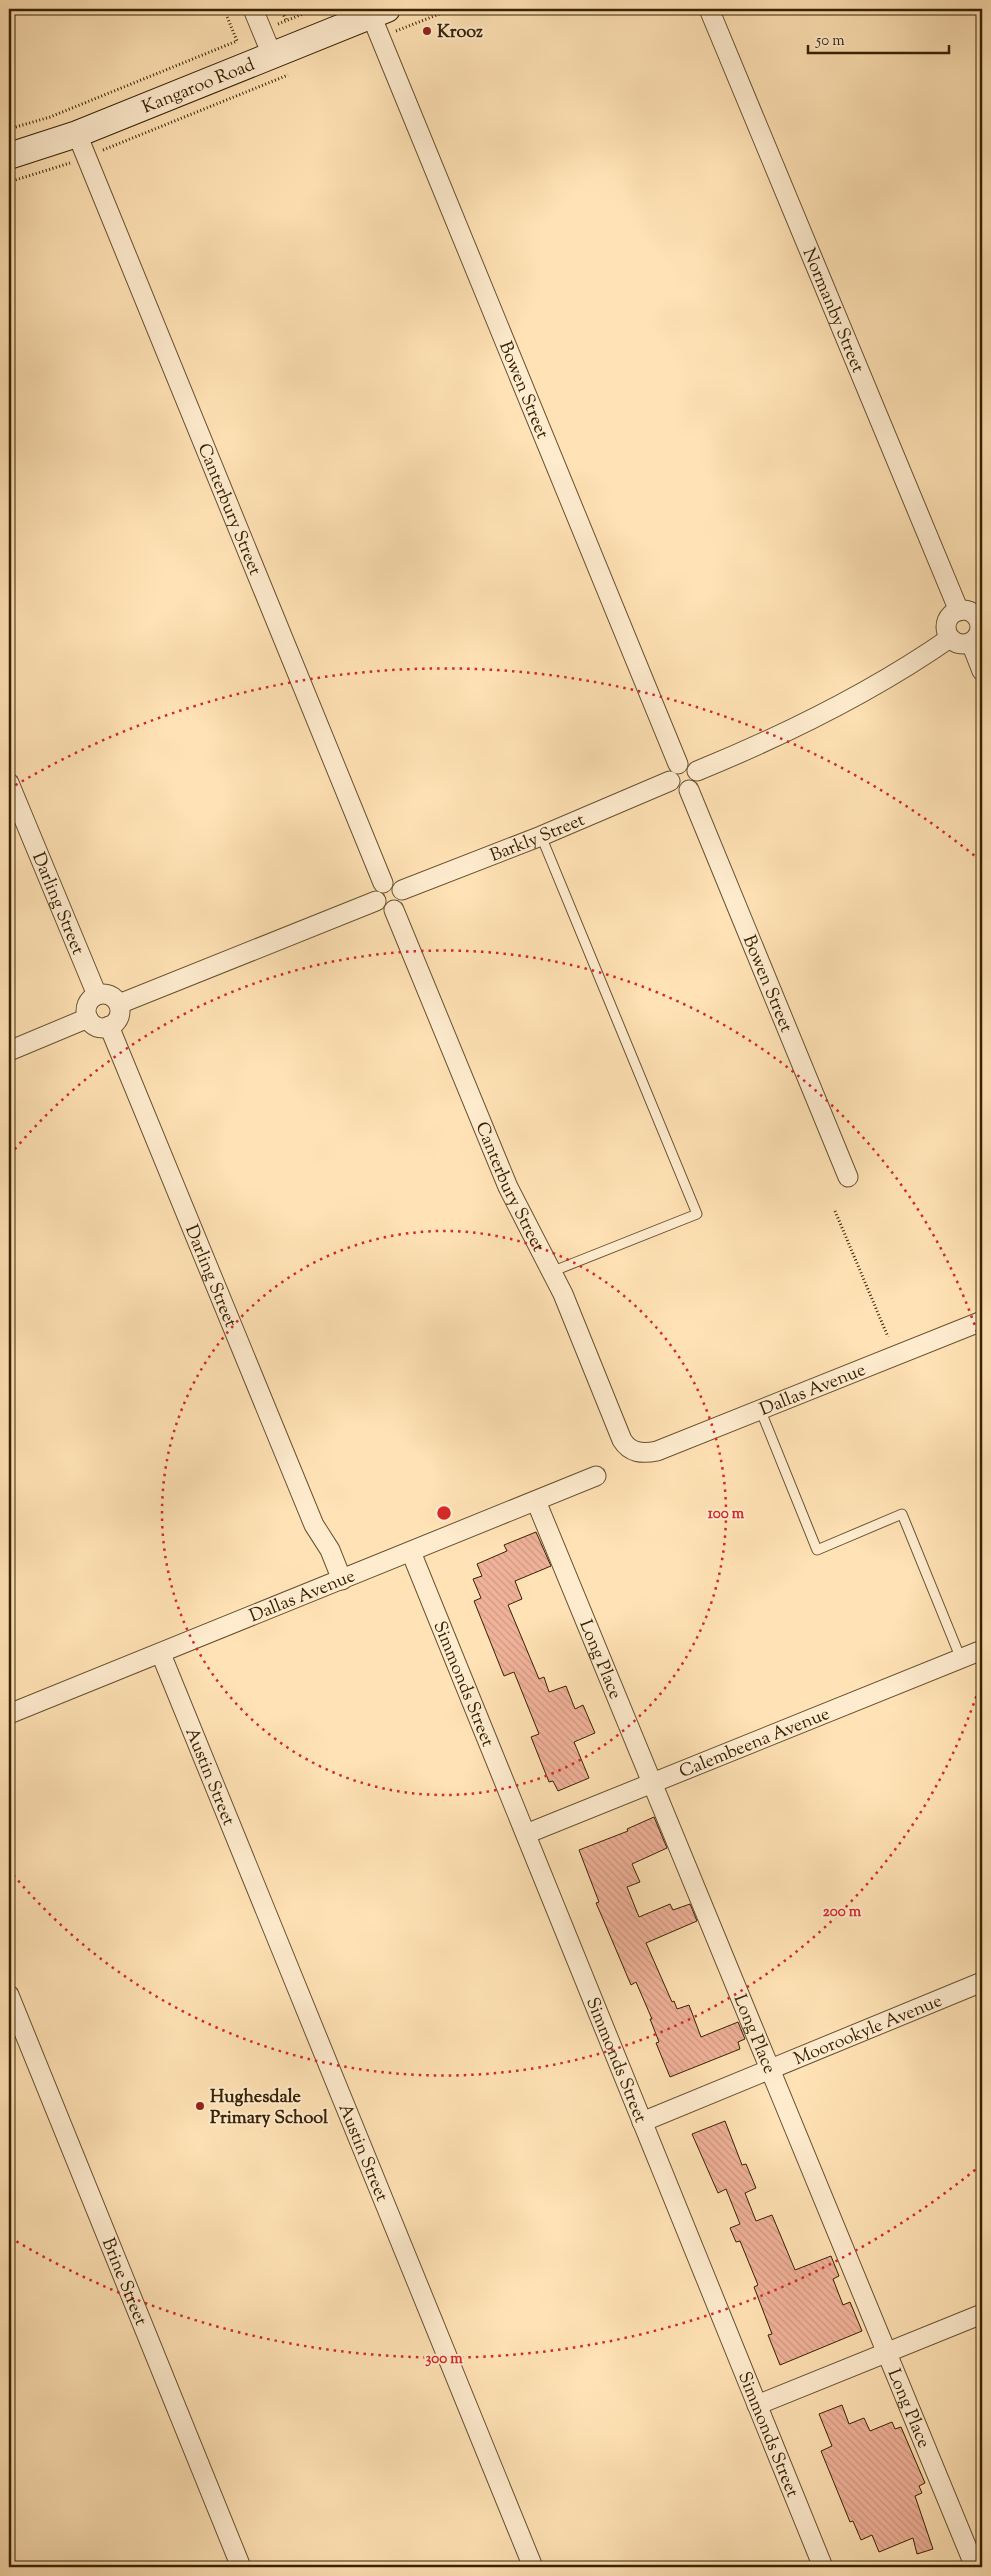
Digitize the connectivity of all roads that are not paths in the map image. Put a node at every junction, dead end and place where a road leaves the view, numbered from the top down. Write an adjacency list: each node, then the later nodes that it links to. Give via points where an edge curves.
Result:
1 (253, 9): 4 (street)
2 (710, 9): 7 (street, Normanby Street)
3 (384, 19): 4 (street, Kangaroo Road); 13 (street, Bowen Street)
4 (272, 55): 5 (street, Kangaroo Road)
5 (77, 134): 6 (street, Kangaroo Road); 17 (street, Canterbury Street)
6 (9, 156)
7 (958, 611): 8 (street, via 970,611); 9 (street, via 947,622)
8 (980, 617): 10 (street, via 979,635)
9 (950, 638): 10 (street, via 959,644); 12 (street, via 897,673 831,710 763,744)
10 (971, 643): 11 (street)
11 (982, 671)
12 (697, 771): 13 (street, via 691,764); 15 (street, via 696,784)
13 (674, 772): 15 (street, via 680,790); 16 (street, Barkly Street)
14 (9, 783): 21 (street, Darling Street)
15 (690, 790): 26 (street, Bowen Street)
16 (541, 836): 18 (street, Barkly Street); 27 (lane, via 697,1214)
17 (384, 883): 18 (street, via 392,882); 19 (street, via 377,889)
18 (402, 890): 20 (street, via 403,899)
19 (376, 902): 20 (street, via 381,908); 22 (street)
20 (394, 910): 27 (street, Canterbury Street, via 508,1186)
21 (97, 995): 22 (street, via 107,994); 23 (street, via 87,1008)
22 (119, 1004): 24 (street, via 120,1015)
23 (88, 1018): 24 (street, via 99,1027); 25 (street)
24 (109, 1026): 34 (street, Darling Street, via 314,1525 319,1555)
25 (9, 1051)
26 (848, 1177)
27 (551, 1272): 30 (street, Canterbury Street, via 622,1440 629,1448)
28 (982, 1321): 29 (street, Dallas Avenue)
29 (760, 1409): 30 (street, Dallas Avenue, via 656,1451); 37 (lane, via 817,1550 902,1514)
30 (641, 1453)
31 (596, 1476): 32 (street, Dallas Avenue)
32 (536, 1501): 33 (street, Dallas Avenue); 39 (street, Long Place)
33 (411, 1552): 34 (street, Dallas Avenue); 40 (street, Simmonds Street)
34 (337, 1582): 36 (street, Dallas Avenue)
35 (982, 1650): 37 (street, Calembeena Avenue)
36 (161, 1654): 38 (street, Dallas Avenue); 49 (street, Austin Street)
37 (961, 1659): 39 (street, Calembeena Avenue)
38 (9, 1714)
39 (653, 1783): 40 (street, Calembeena Avenue); 43 (street, Long Place)
40 (526, 1834): 44 (street, Simmonds Street)
41 (982, 1982): 43 (street, Moorookyle Avenue)
42 (9, 1995): 48 (street, Brine Street)
43 (771, 2069): 44 (street, Moorookyle Avenue); 46 (street, Long Place)
44 (642, 2122): 47 (street, Simmonds Street)
45 (982, 2314): 46 (street)
46 (887, 2352): 47 (street); 51 (street, Long Place)
47 (757, 2405): 50 (street, Simmonds Street)
48 (241, 2567)
49 (532, 2567)
50 (824, 2567)
51 (975, 2567)

